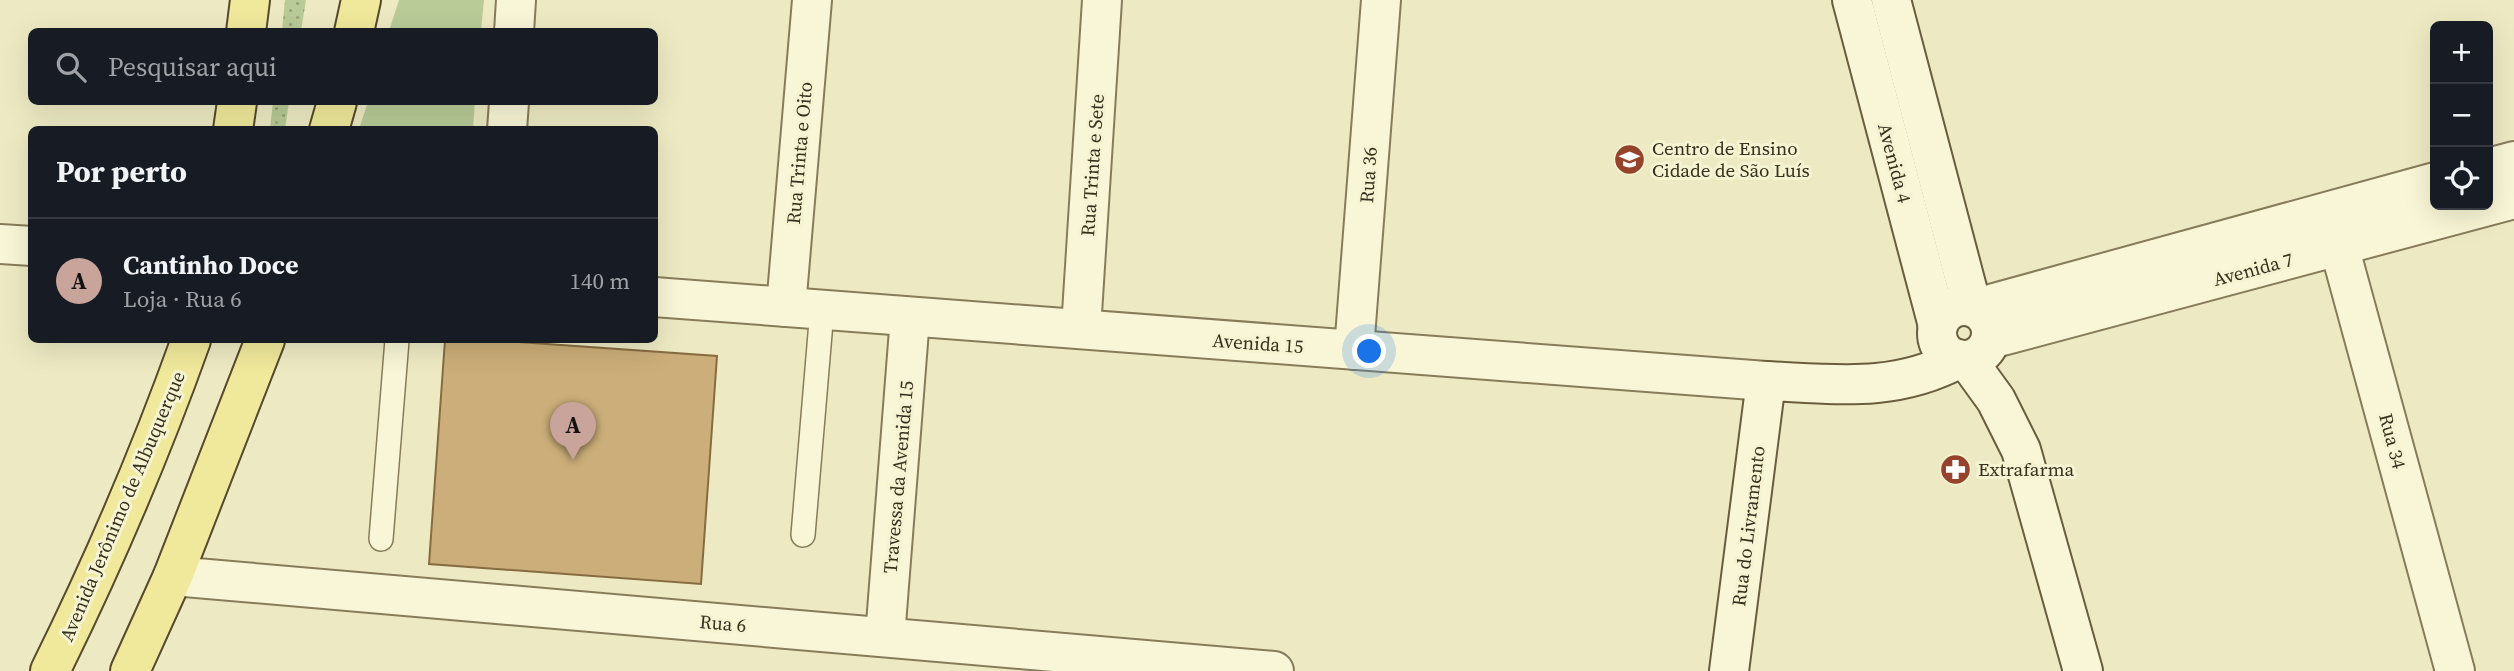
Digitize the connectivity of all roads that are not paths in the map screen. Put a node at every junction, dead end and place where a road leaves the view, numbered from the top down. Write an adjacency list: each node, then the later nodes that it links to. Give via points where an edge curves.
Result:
1 (250, 0): 9 (main road)
2 (361, 0): 10 (main road)
3 (516, 0): 11 (street)
4 (812, 0): 26 (street, Rua Trinta e Oito)
5 (1102, 0): 28 (street, Rua Trinta e Sete)
6 (1381, 0): 33 (street, Rua 36)
7 (1852, 0): 29 (street, Avenida 4)
8 (1891, 0): 29 (street, Avenida 4)
9 (246, 28)
10 (355, 28)
11 (514, 28)
12 (237, 105): 15 (main road)
13 (336, 105): 16 (main road)
14 (509, 105): 17 (street)
15 (234, 126)
16 (330, 126)
17 (507, 126)
18 (2514, 161): 19 (street)
19 (2493, 167)
20 (2430, 184): 22 (street, Avenida 7)
21 (2514, 199): 22 (street, Avenida 7)
22 (2335, 228): 29 (street, Avenida 7); 45 (street, Rua 34)
23 (0, 244): 24 (street)
24 (28, 246)
25 (658, 297): 26 (street, Avenida 15)
26 (804, 308): 27 (street, Avenida 15); 35 (lane)
27 (911, 317): 28 (street, Avenida 15); 38 (street, Travessa da Avenida 15)
28 (1081, 329): 33 (street, Avenida 15)
29 (1962, 333): 34 (street, Avenida 15, via 1920,376 1894,383); 44 (street, Avenida 4, via 2021,450)
30 (190, 343): 40 (main road, Avenida Jerônimo de Albuquerque, via 163,418)
31 (264, 343): 37 (main road)
32 (397, 343): 36 (lane)
33 (1354, 350): 34 (street, Avenida 15)
34 (1766, 381): 43 (street, Rua do Livramento)
35 (803, 535)
36 (380, 539)
37 (173, 576): 38 (street, Rua 6); 41 (main road)
38 (885, 637): 39 (street, Rua 6)
39 (1008, 660): 42 (street, Rua 6)
40 (50, 671)
41 (130, 671)
42 (1274, 671)
43 (1729, 671)
44 (2084, 671)
45 (2455, 671)

